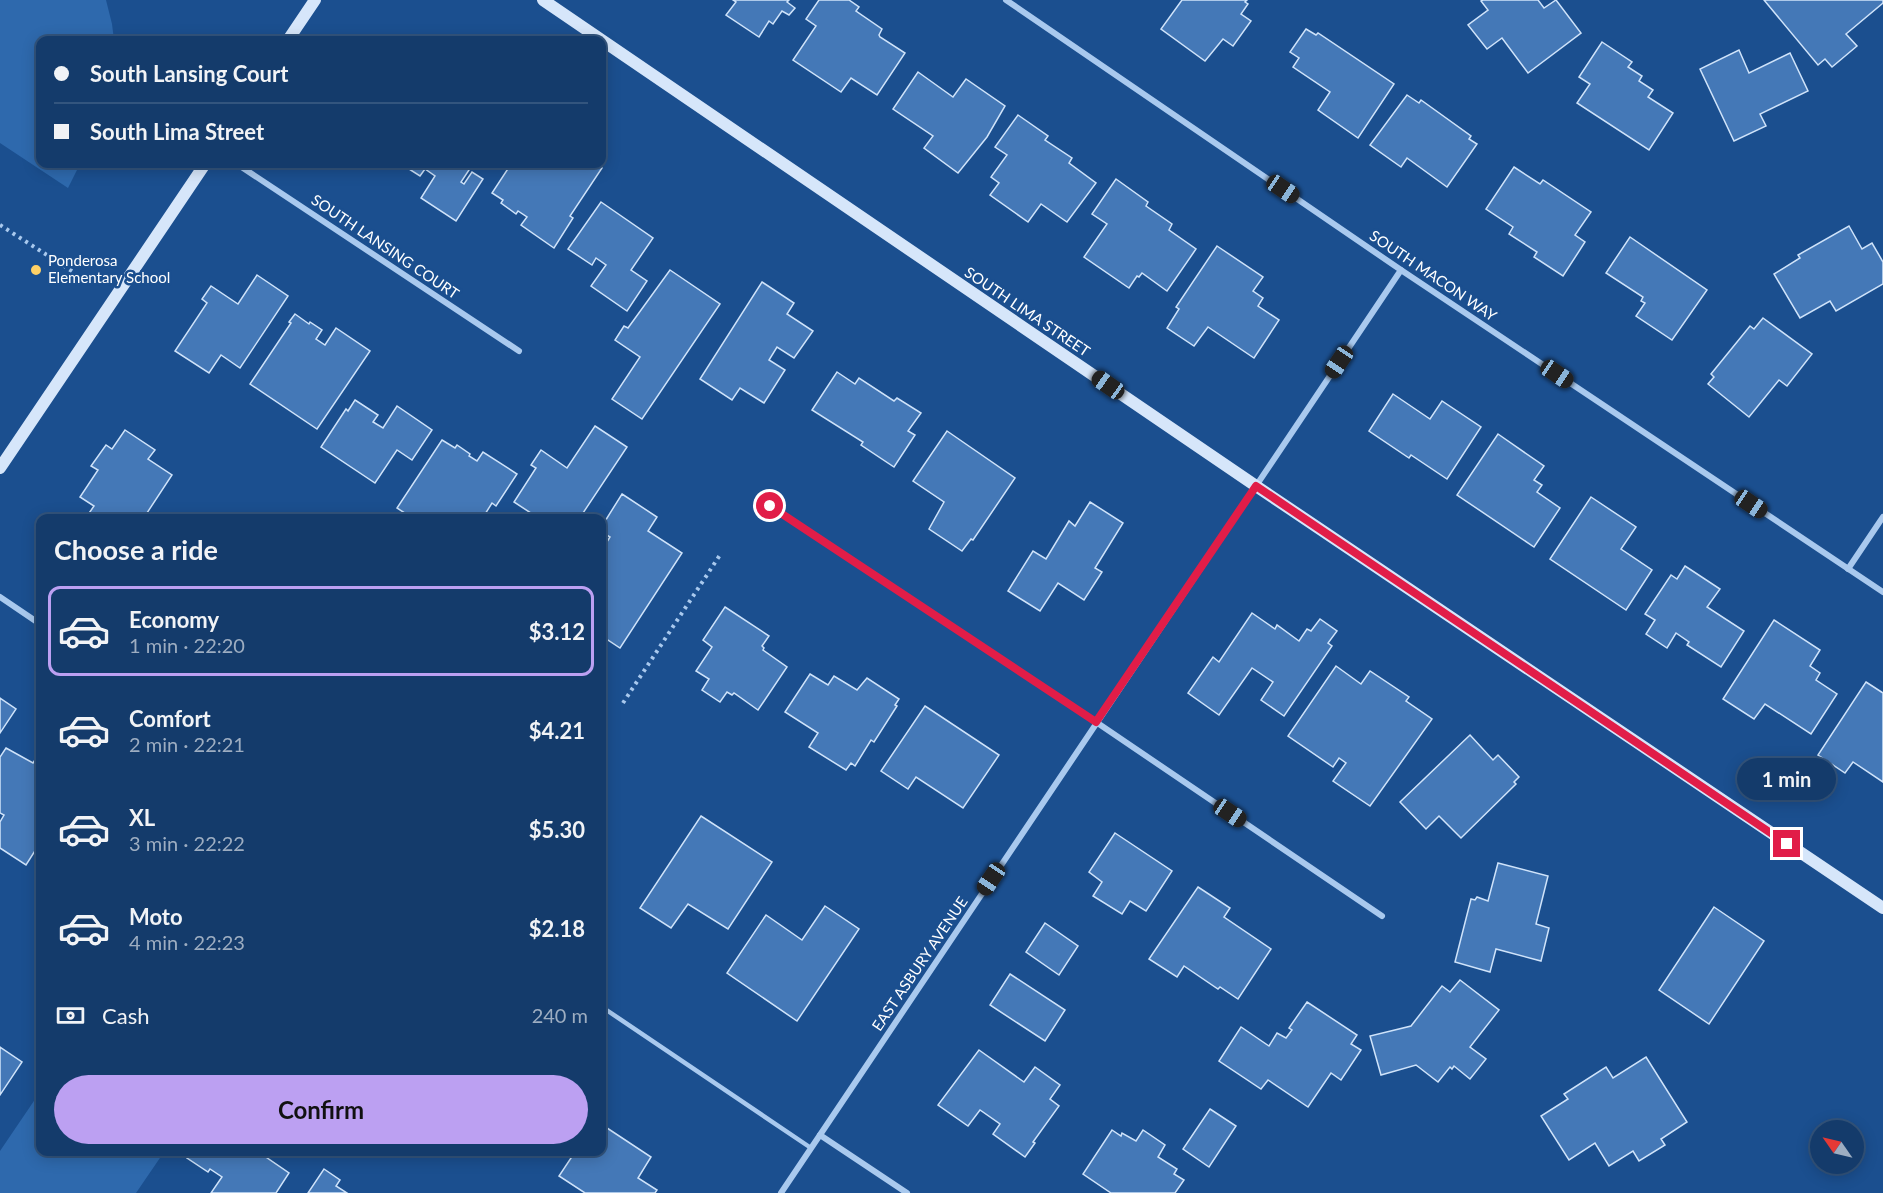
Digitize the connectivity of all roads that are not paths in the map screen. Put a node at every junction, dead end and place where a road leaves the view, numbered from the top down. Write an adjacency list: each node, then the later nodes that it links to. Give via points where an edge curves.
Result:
1 (315, 0): 4 (street)
2 (543, 0): 5 (street, SOUTH LIMA STREET)
3 (1006, 0): 9 (street, SOUTH MACON WAY)
4 (291, 36)
5 (596, 36)
6 (606, 43): 12 (street, SOUTH LIMA STREET)
7 (202, 168): 11 (street)
8 (243, 168): 10 (street, SOUTH LANSING COURT)
9 (1401, 270): 12 (street, EAST ASBURY AVENUE); 15 (street, SOUTH MACON WAY)
10 (519, 351)
11 (0, 468)
12 (1256, 486): 19 (street, EAST ASBURY AVENUE); 20 (street, SOUTH LIMA STREET)
13 (770, 506): 19 (street)
14 (1883, 517): 15 (street)
15 (1848, 569): 16 (street, SOUTH MACON WAY)
16 (1883, 592)
17 (0, 597): 18 (street)
18 (36, 621)
19 (1096, 722): 21 (street); 23 (street, EAST ASBURY AVENUE)
20 (1883, 908)
21 (1382, 916)
22 (606, 1010): 24 (lane)
23 (820, 1134): 24 (street, EAST ASBURY AVENUE); 26 (street)
24 (811, 1148): 25 (street, EAST ASBURY AVENUE)
25 (781, 1193)
26 (907, 1193)

